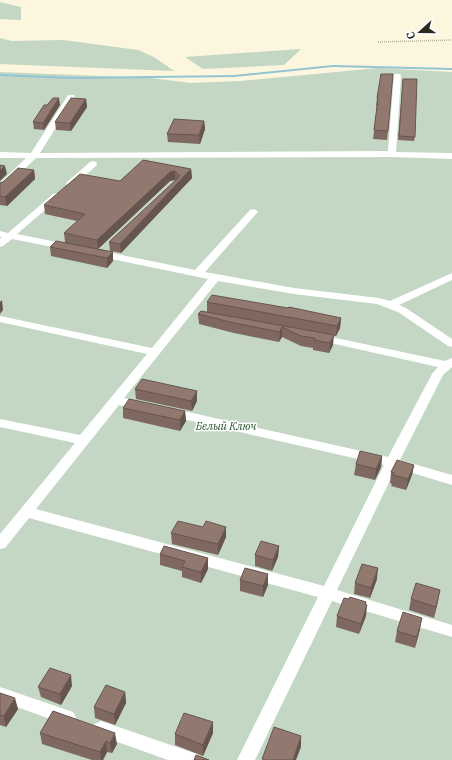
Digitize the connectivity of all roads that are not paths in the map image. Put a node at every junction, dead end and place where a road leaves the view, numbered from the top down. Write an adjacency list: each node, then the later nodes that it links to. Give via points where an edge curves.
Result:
1 (397, 76): 3 (lane)
2 (71, 97): 5 (lane)
3 (392, 154): 5 (lane); 6 (lane)
4 (0, 155): 5 (lane)
5 (34, 155): 8 (lane)
6 (452, 156)
7 (93, 164): 10 (lane)
8 (0, 188)
9 (253, 212): 12 (lane)
10 (4, 235): 11 (lane); 12 (lane, via 82,250 104,251)
11 (0, 244)
12 (198, 273): 14 (lane)
13 (452, 276): 15 (lane)
14 (215, 277): 15 (lane); 16 (lane)
15 (391, 305): 20 (lane)
16 (186, 313): 17 (lane); 21 (lane)
17 (201, 316)
18 (0, 319): 21 (lane)
19 (306, 335): 22 (lane)
20 (452, 344)
21 (154, 352): 23 (lane)
22 (449, 364): 26 (lane, via 438,374)
23 (116, 400): 25 (lane); 26 (lane)
24 (0, 423): 25 (lane)
25 (83, 440): 28 (lane)
26 (392, 462): 27 (lane); 30 (lane)
27 (452, 480)
28 (26, 512): 29 (lane); 30 (lane)
29 (0, 544)
30 (327, 594): 31 (lane); 34 (lane)
31 (452, 631)
32 (0, 694): 33 (lane)
33 (191, 760)
34 (246, 760)

